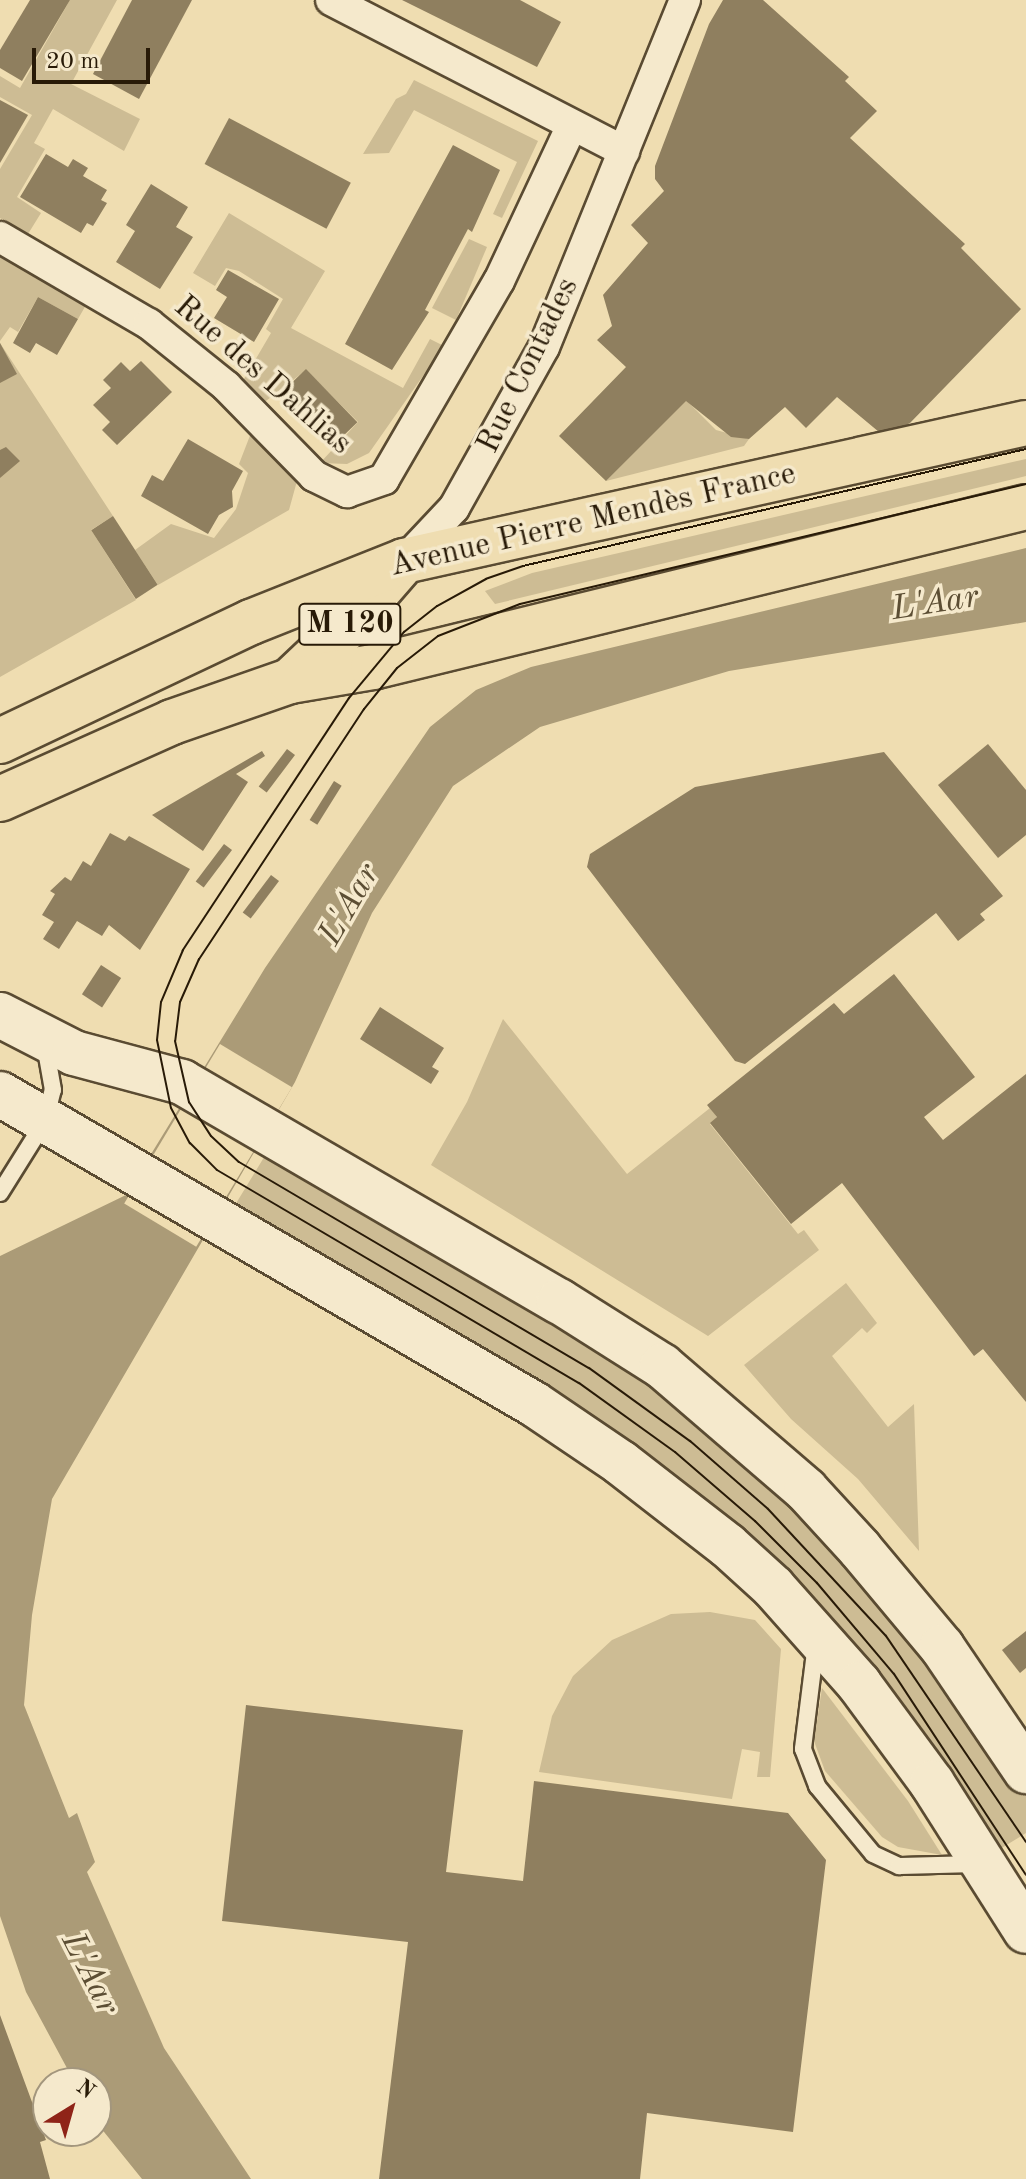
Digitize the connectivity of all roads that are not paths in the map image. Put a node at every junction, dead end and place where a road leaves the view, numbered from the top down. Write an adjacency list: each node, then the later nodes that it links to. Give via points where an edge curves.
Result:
1 (331, 0): 3 (street)
2 (685, 0): 4 (street, Rue Contades / M 120)
3 (572, 125): 4 (street); 5 (street, Rue des Dahlias, via 499,281 384,479 347,492 314,476 226,386 149,324)
4 (624, 151): 8 (street, Rue Contades / M 120, via 544,347 488,455 454,508)
5 (0, 237)
6 (1026, 423): 8 (main road, Avenue Pierre Mendès France)
7 (1026, 507): 9 (main road, via 373,667)
8 (404, 561): 9 (main road, Rue Contades / M 120, via 346,628); 10 (main road, Avenue Pierre Mendès France, via 251,622)
9 (290, 681): 11 (main road, via 172,722)
10 (0, 741)
11 (0, 799)
12 (0, 1015): 13 (main road)
13 (45, 1041): 15 (lane, via 53,1090); 18 (main road, via 182,1082 559,1301 716,1408 806,1490 903,1598)
14 (0, 1094): 15 (main road)
15 (45, 1121): 16 (lane); 17 (main road, via 451,1353 621,1463 728,1546)
16 (0, 1193)
17 (817, 1634): 19 (main road, via 932,1783); 19 (lane, via 803,1749 817,1786 873,1854 899,1866)
18 (1026, 1771)
19 (982, 1863): 20 (main road)
20 (1026, 1931)

